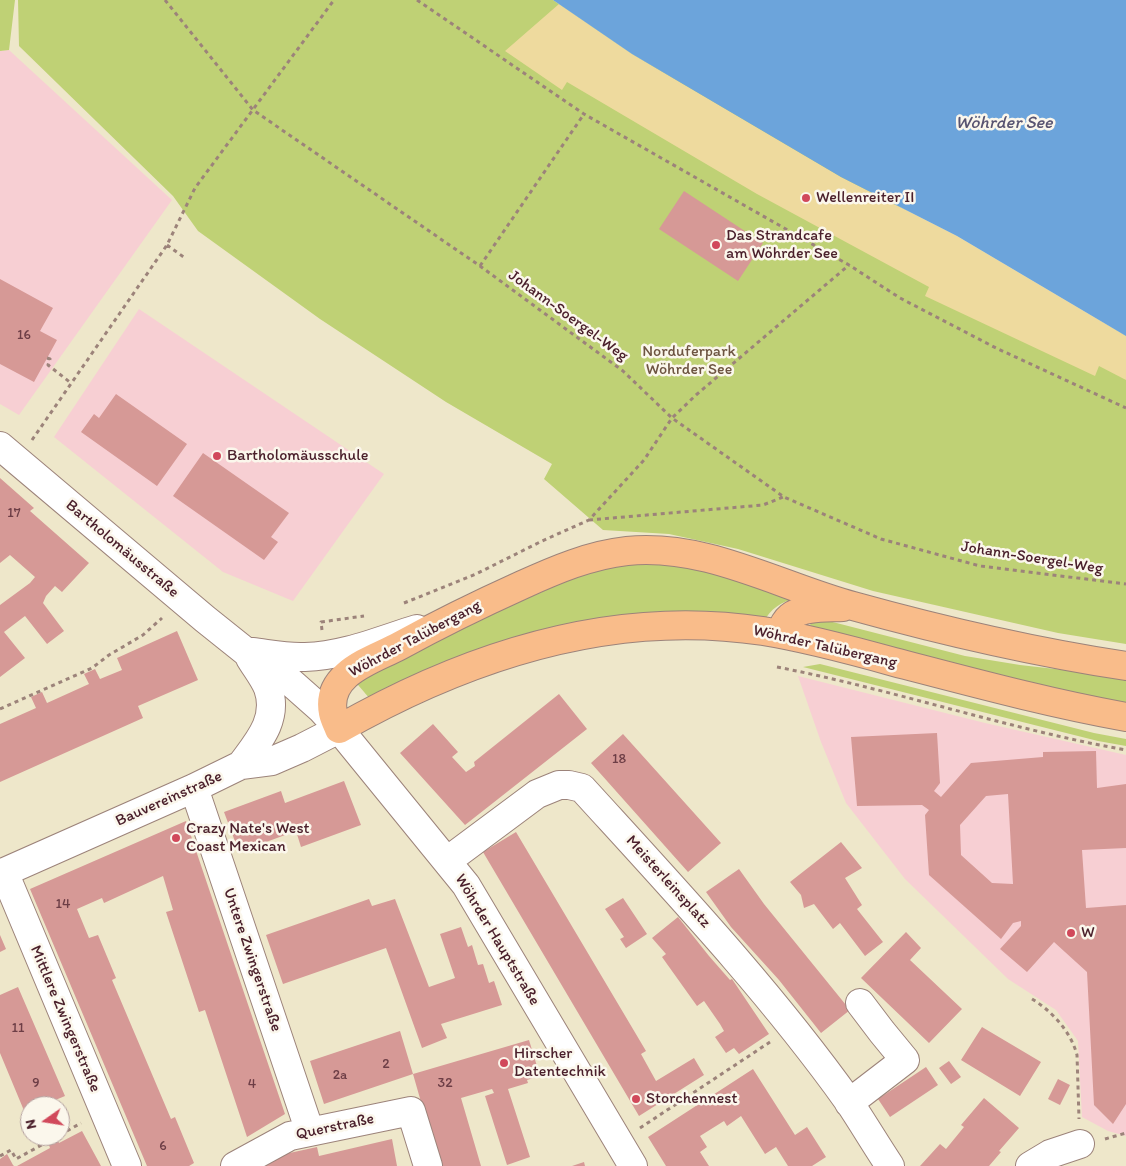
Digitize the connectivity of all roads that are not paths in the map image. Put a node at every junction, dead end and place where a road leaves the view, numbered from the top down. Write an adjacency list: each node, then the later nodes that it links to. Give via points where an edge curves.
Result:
1 (9, 454): 5 (street, Bartholomäusstraße)
2 (852, 606): 3 (main road, Wöhrder Talübergang, via 696,555 648,550 616,552 589,559); 4 (main road, via 798,612 788,618); 6 (main road, Wöhrder Talübergang, via 991,641)
3 (449, 619): 5 (street, via 324,656); 8 (main road, Wöhrder Talübergang, via 356,666 344,676 332,705)
4 (780, 634): 7 (main road, Wöhrder Talübergang); 8 (main road, Wöhrder Talübergang, via 695,625 634,628 562,638 510,652 440,678)
5 (245, 651): 8 (street, Bartholomäusstraße, via 286,678); 9 (street, via 268,688 272,707 268,726)
6 (1126, 666)
7 (1126, 717)
8 (339, 729): 9 (street, Bauvereinstraße, via 272,761); 11 (street, Wöhrder Hauptstraße)
9 (241, 765): 10 (street, Bauvereinstraße)
10 (194, 788): 12 (street, Bauvereinstraße); 15 (street, Untere Zwingerstraße)
11 (448, 861): 14 (street, Meisterleinsplatz, via 537,794 559,786 582,788 711,929); 20 (street, Wöhrder Hauptstraße, via 466,885)
12 (2, 873): 17 (street, Mittlere Zwingerstraße)
13 (860, 1003): 14 (street, via 906,1060)
14 (849, 1103): 21 (street, Meisterleinsplatz)
15 (310, 1132): 18 (street, Querstraße, via 290,1136); 19 (street, Querstraße, via 411,1111)
16 (1080, 1144): 22 (street, via 1050,1154)
17 (127, 1166)
18 (235, 1166)
19 (428, 1166)
20 (632, 1166)
21 (890, 1166)
22 (1030, 1166)

